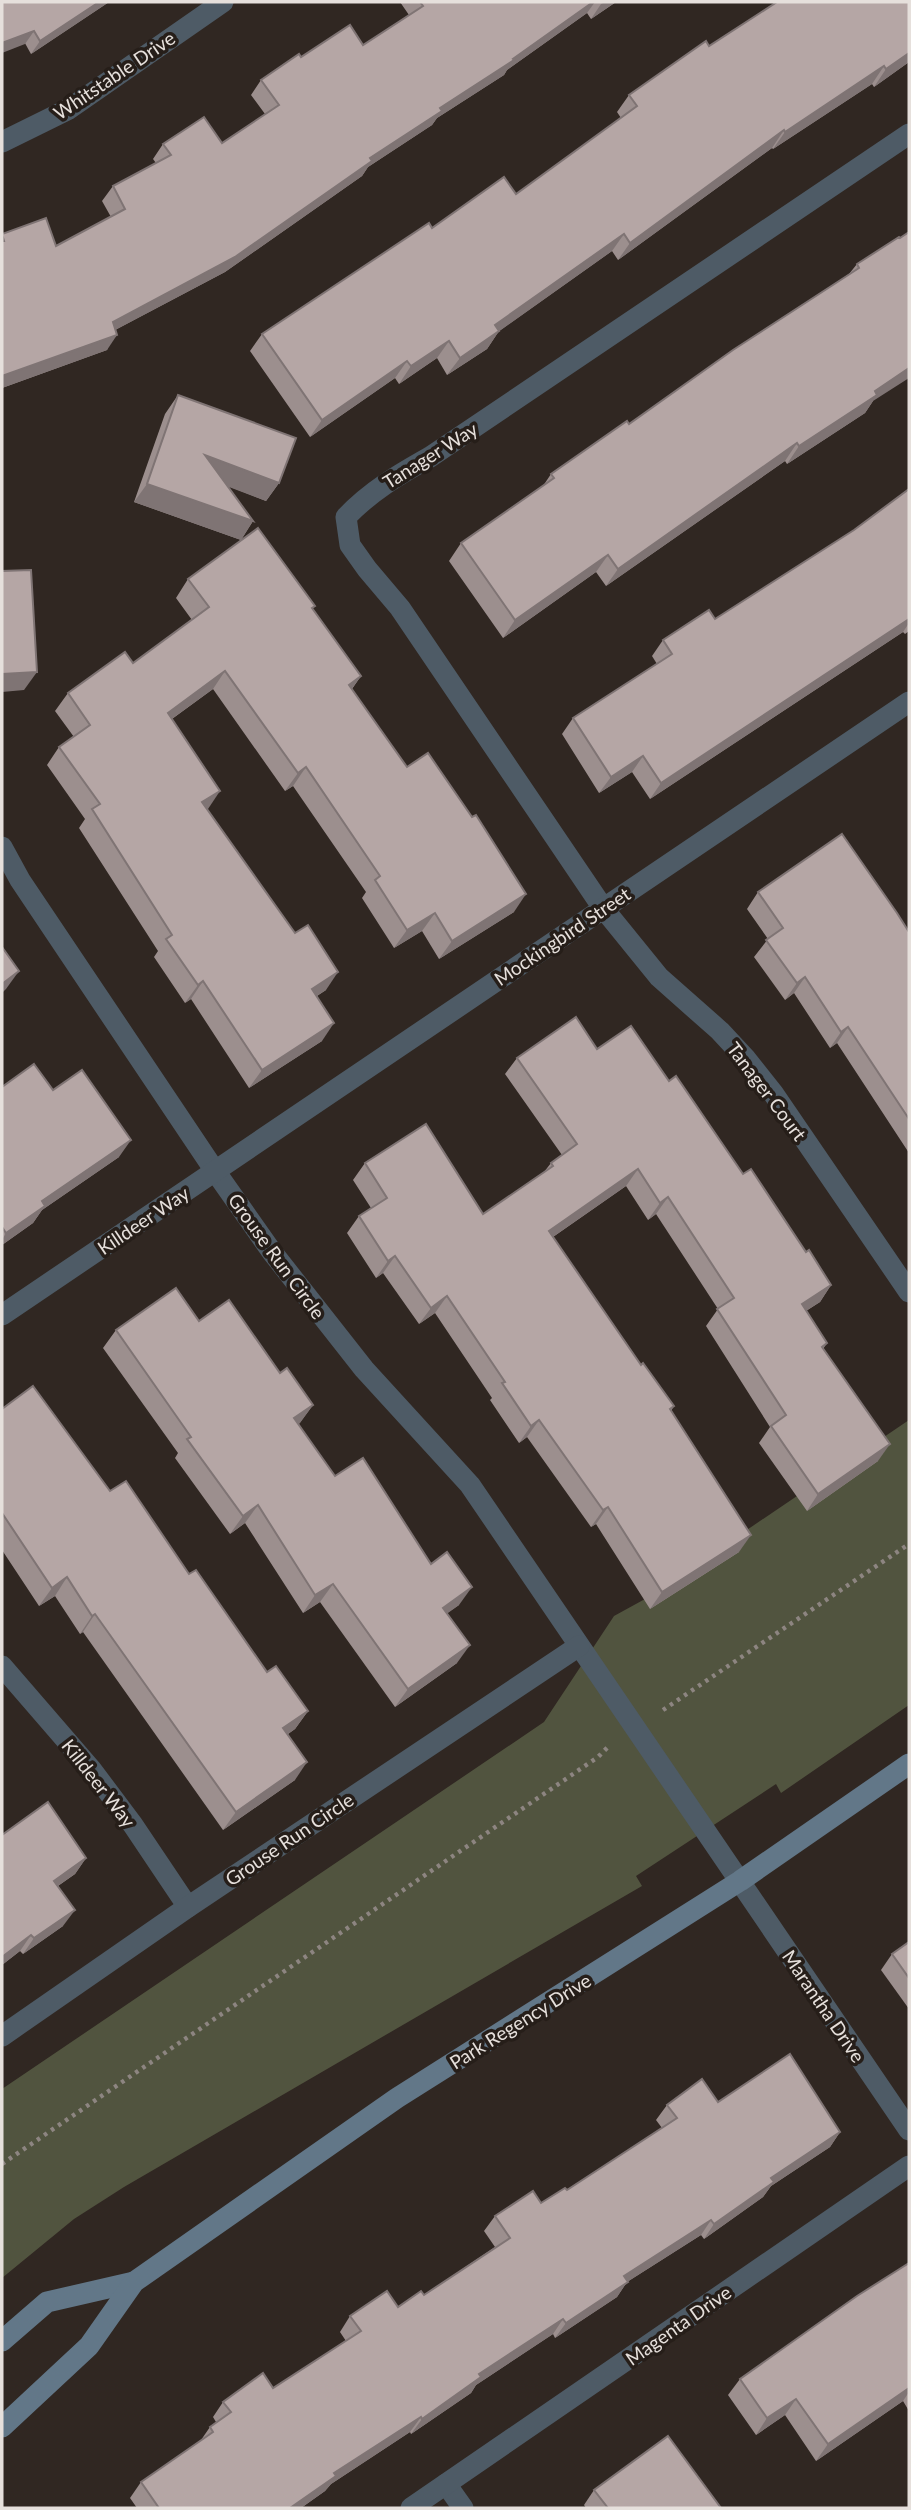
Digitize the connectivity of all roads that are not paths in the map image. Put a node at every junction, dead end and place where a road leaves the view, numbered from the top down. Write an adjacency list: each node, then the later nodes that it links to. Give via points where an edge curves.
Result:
1 (222, 2): 3 (street, Whitstable Drive, via 69,109)
2 (909, 134): 6 (street, Tanager Way, via 391,479 346,517 350,545 400,608)
3 (2, 142)
4 (909, 702): 6 (street, Mockingbird Street)
5 (2, 847): 7 (street, Grouse Run Circle)
6 (603, 908): 7 (street, Mockingbird Street); 8 (street, Tanager Court, via 659,977 746,1059)
7 (215, 1171): 9 (street, Killdeer Way); 10 (street, Grouse Run Circle, via 331,1329 470,1485)
8 (909, 1292)
9 (2, 1315)
10 (579, 1646): 13 (street, Grouse Run Circle); 14 (street, Grouse Run Circle)
11 (2, 1666): 14 (street, Killdeer Way, via 91,1769)
12 (909, 1764): 13 (street, Park Regency Drive)
13 (740, 1881): 16 (street, Marantha Drive); 18 (street, Park Regency Drive, via 397,2098)
14 (188, 1907): 15 (street, Grouse Run Circle)
15 (2, 2036)
16 (909, 2130)
17 (909, 2166): 21 (street, Magenta Drive)
18 (134, 2282): 19 (street, Park Regency Drive, via 47,2302); 20 (street, Park Regency Drive, via 89,2346)
19 (2, 2341)
20 (2, 2427)
21 (446, 2484): 22 (street, Magenta Drive); 23 (street)
22 (411, 2508)
23 (463, 2508)

